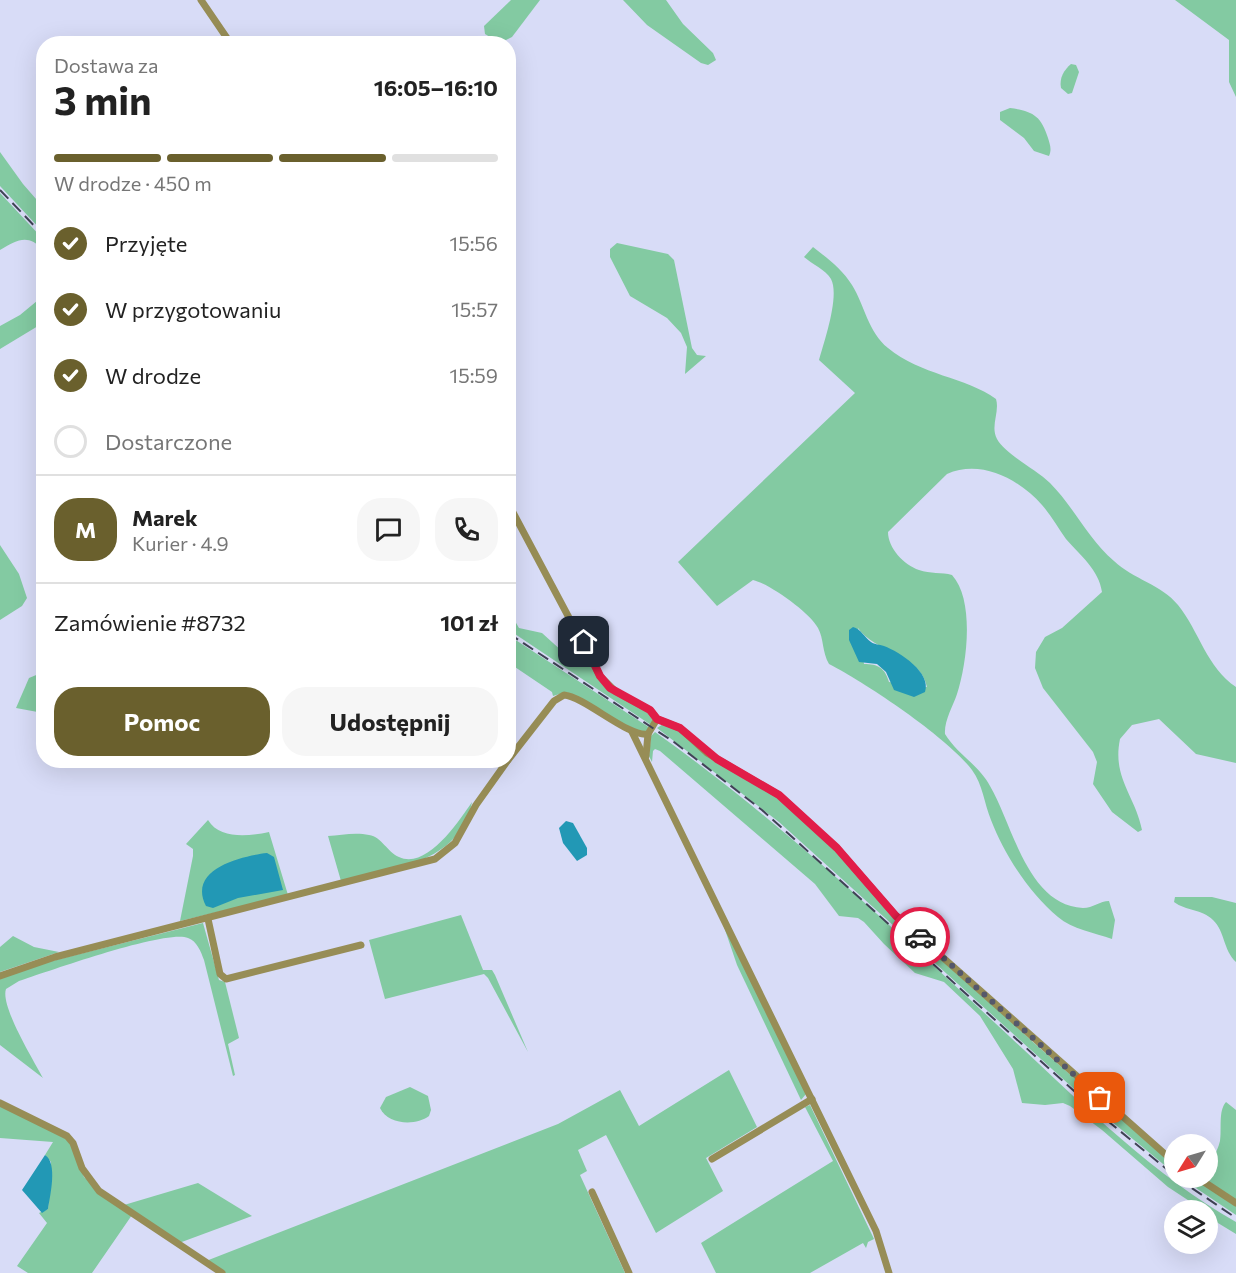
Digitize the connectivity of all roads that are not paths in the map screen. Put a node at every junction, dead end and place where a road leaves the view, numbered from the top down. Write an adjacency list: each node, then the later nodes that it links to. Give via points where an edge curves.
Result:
1 (201, 0): 2 (street)
2 (226, 36)
3 (516, 518): 4 (street, via 600,676 610,688 650,710)
4 (657, 719): 6 (street); 15 (street, via 680,728 707,753 779,795 837,848 896,916)
5 (632, 732): 6 (street); 7 (street, via 564,695 554,701); 8 (street)
6 (648, 734): 8 (street)
7 (516, 750)
8 (646, 756): 13 (street)
9 (502, 768): 10 (street, via 476,804 459,837 435,859)
10 (208, 919): 11 (street, via 220,974 226,979); 12 (street, via 55,957)
11 (361, 945)
12 (0, 976)
13 (812, 1099): 16 (street); 22 (street, via 876,1231)
14 (0, 1103): 20 (street, via 67,1136 82,1168 99,1191)
15 (1164, 1153)
16 (712, 1159)
17 (1213, 1188): 19 (street)
18 (592, 1192): 21 (street)
19 (1236, 1203)
20 (222, 1273)
21 (629, 1273)
22 (889, 1273)

